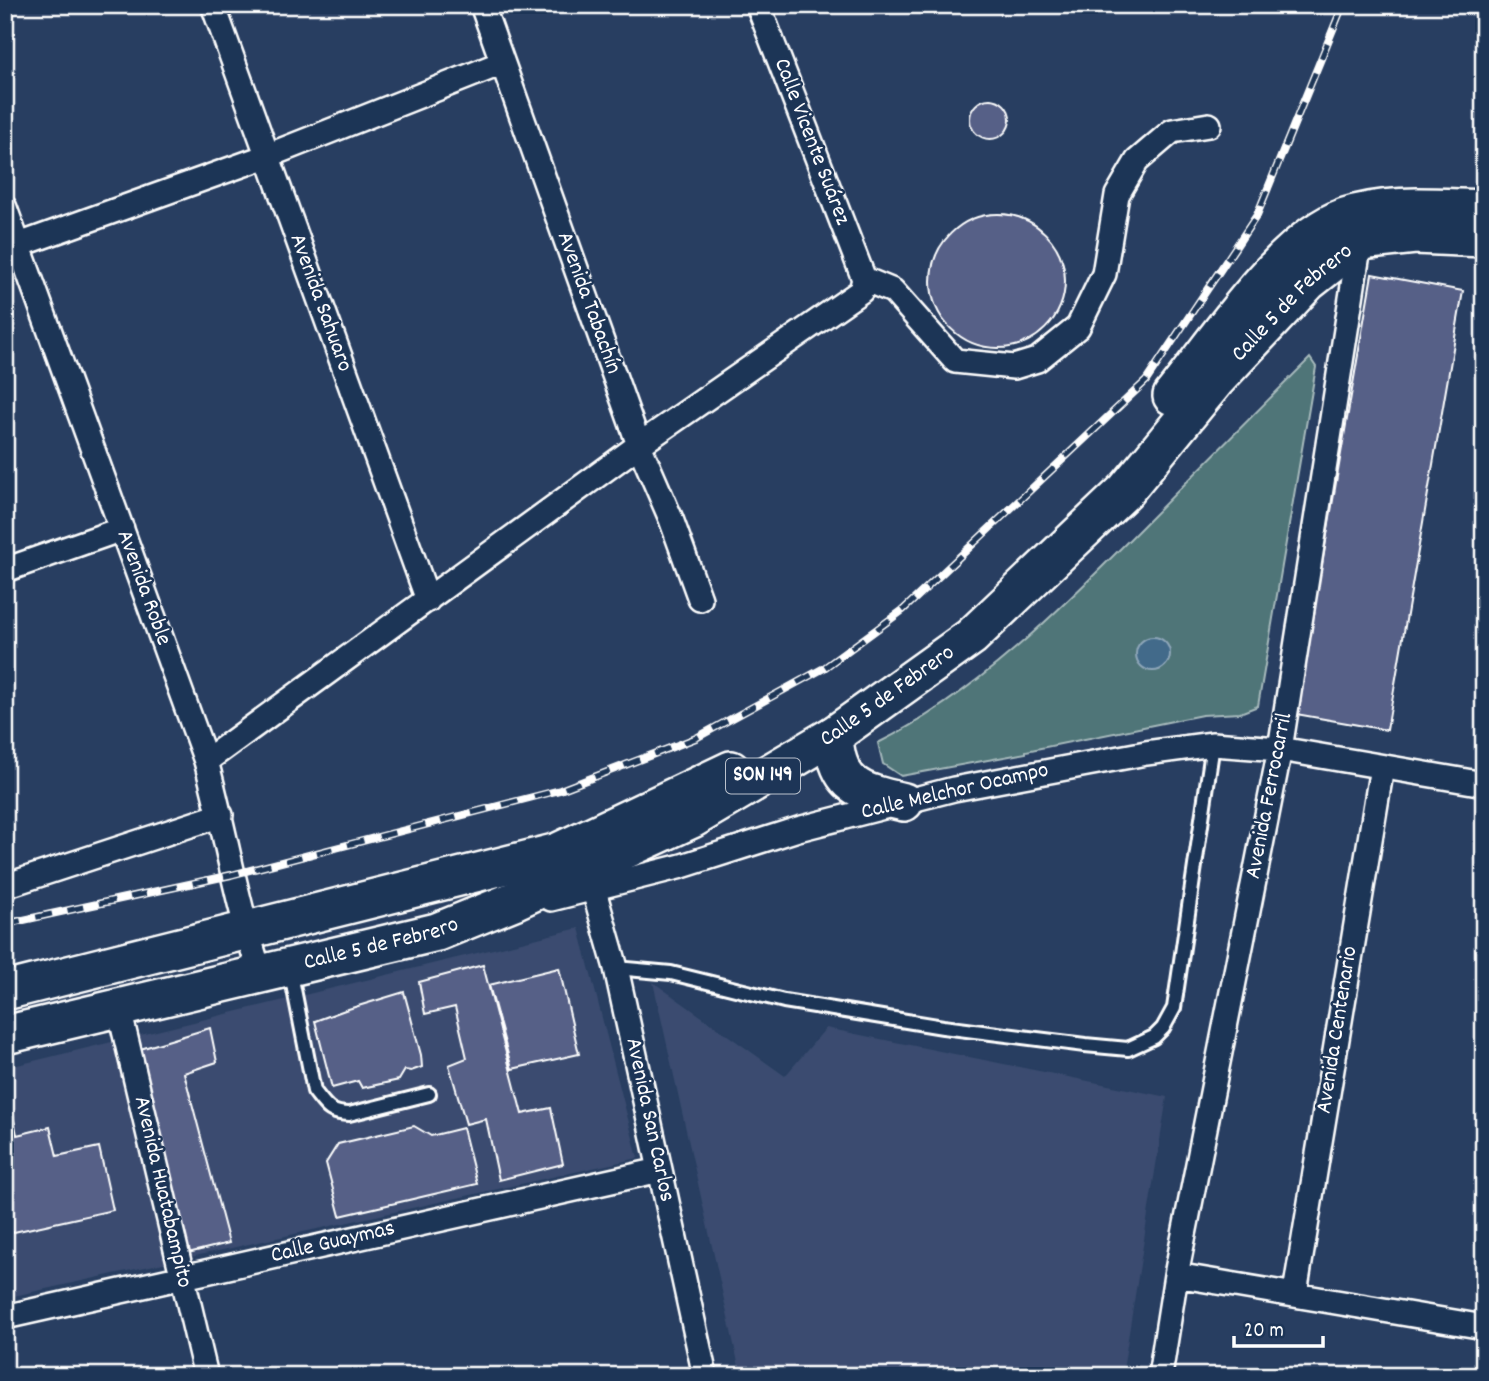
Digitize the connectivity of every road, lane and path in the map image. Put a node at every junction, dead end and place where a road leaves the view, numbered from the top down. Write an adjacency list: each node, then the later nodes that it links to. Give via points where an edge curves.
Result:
1 (213, 5): 6 (street, Avenida Sahuaro)
2 (482, 5): 4 (street, Avenida Tabachín)
3 (758, 5): 12 (street, Calle Vicente Suárez)
4 (502, 63): 6 (street); 13 (street, Avenida Tabachín)
5 (1209, 125): 12 (street, via 1172,131 1138,160 1117,195 1104,274 1078,327 1037,360 1013,368 955,361 894,291)
6 (267, 156): 11 (street); 17 (street, Avenida Sahuaro)
7 (5, 208): 11 (street, Avenida Roble)
8 (1484, 209): 9 (main road, via 1380,209)
9 (1352, 230): 10 (main road); 18 (main road, Calle 5 de Febrero / SON 149, via 1216,380 1125,491 971,637); 20 (street, Avenida Ferrocarril); 28 (main road, Calle 5 de Febrero / SON 149, via 1314,235 1289,256 1247,299 1108,477 1019,567 935,639 796,737 558,852)
10 (1484, 238)
11 (19, 245): 14 (street, Avenida Roble)
12 (864, 279): 13 (street, via 861,291)
13 (639, 445): 16 (street, Avenida Tabachín); 17 (street)
14 (122, 529): 15 (street); 21 (street, Avenida Roble)
15 (5, 570)
16 (700, 598)
17 (428, 600): 21 (street)
18 (834, 735): 24 (main road, via 838,765 851,785); 26 (main road, Calle 5 de Febrero / SON 149)
19 (1213, 744): 20 (street, Calle Melchor Ocampo); 24 (street, Calle Melchor Ocampo, via 1018,776); 29 (lane, via 1174,1008 1163,1028 1143,1044 1128,1049 943,1027 784,1001 671,973)
20 (1280, 749): 22 (street, Calle Melchor Ocampo); 36 (street, Avenida Ferrocarril)
21 (206, 761): 25 (street, Avenida Roble)
22 (1382, 767): 23 (street, Calle Melchor Ocampo); 38 (street, Avenida Centenario)
23 (1484, 784)
24 (904, 802): 26 (street, Calle Melchor Ocampo, via 682,866)
25 (221, 815): 27 (street); 28 (street, Avenida Roble)
26 (590, 876): 29 (street, Avenida San Carlos); 30 (main road, Calle 5 de Febrero / SON 149, via 437,932)
27 (5, 886)
28 (245, 931): 30 (street, Avenida Roble); 31 (main road, Calle 5 de Febrero / SON 149)
29 (616, 968): 35 (street, Avenida San Carlos)
30 (275, 972): 32 (main road, Calle 5 de Febrero / SON 149); 34 (lane, via 314,1091 326,1107 349,1114)
31 (5, 991)
32 (118, 1009): 33 (main road, Calle 5 de Febrero / SON 149); 37 (street, Avenida Huatabampito)
33 (5, 1035)
34 (429, 1094)
35 (660, 1170): 37 (street, Calle Guaymas); 42 (street, Avenida San Carlos)
36 (1175, 1275): 38 (street); 43 (street, Avenida Ferrocarril)
37 (182, 1277): 39 (street, Calle Guaymas); 41 (street, Avenida Huatabampito)
38 (1295, 1293): 40 (street)
39 (5, 1317)
40 (1484, 1327)
41 (206, 1376)
42 (705, 1376)
43 (1160, 1376)

